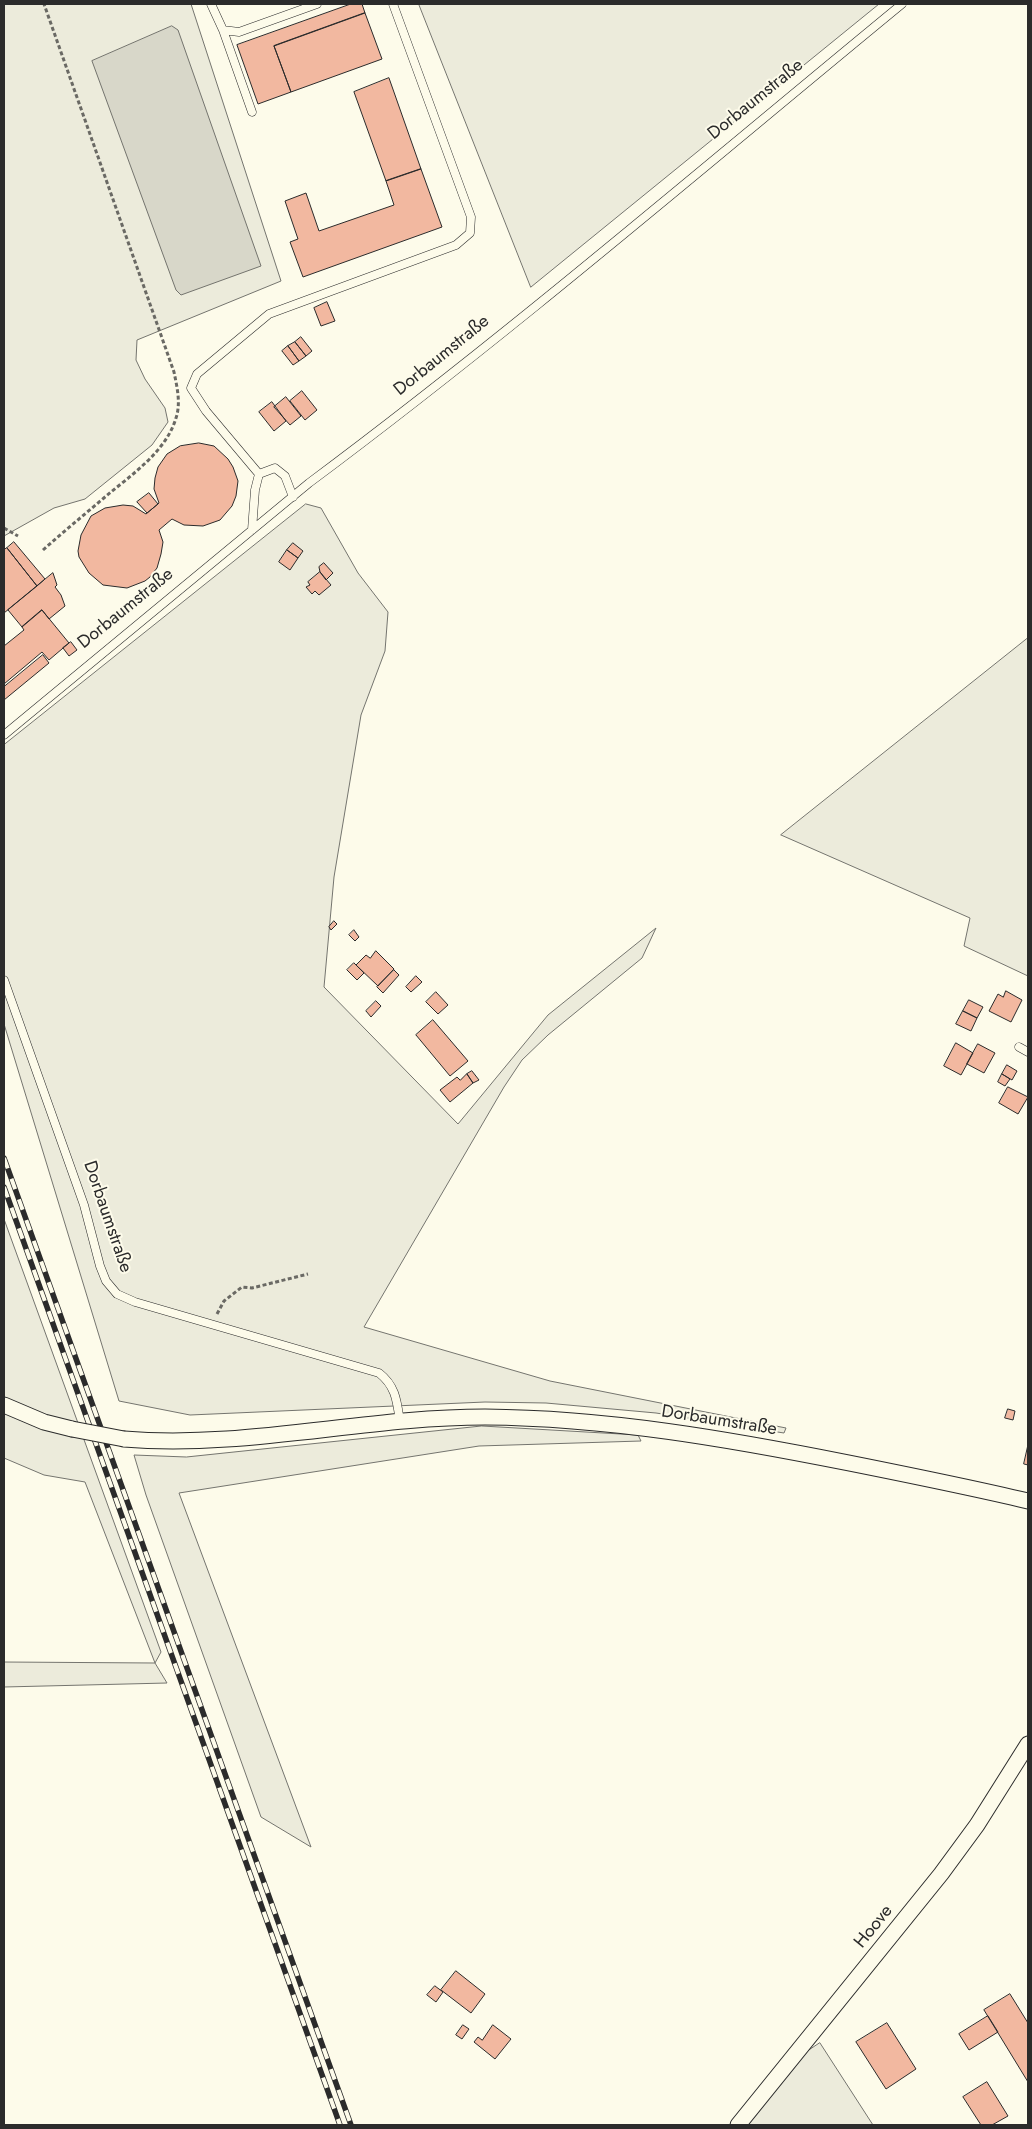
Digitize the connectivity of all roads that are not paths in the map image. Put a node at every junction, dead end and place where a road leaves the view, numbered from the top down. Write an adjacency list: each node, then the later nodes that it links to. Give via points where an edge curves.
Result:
1 (211, 4): 5 (lane)
2 (317, 4): 5 (lane, via 238,32)
3 (393, 4): 7 (lane, via 470,217 470,233 456,245 269,314 197,374 192,388 206,411)
4 (902, 4): 8 (lane, Dorbaumstraße, via 560,285)
5 (223, 30): 6 (lane)
6 (252, 112)
7 (259, 474): 8 (lane, via 275,468 285,476); 9 (lane)
8 (293, 497): 9 (lane, Dorbaumstraße)
9 (252, 530): 10 (lane, Dorbaumstraße)
10 (4, 735)
11 (4, 980): 15 (lane, Dorbaumstraße, via 84,1205 100,1266 106,1281 117,1294 379,1373 395,1390)
12 (1019, 1047): 13 (lane)
13 (1028, 1052)
14 (4, 1405): 15 (street, Dorbaumstraße, bridge, via 44,1422 72,1429 124,1439 179,1442 218,1441)
15 (400, 1422): 16 (street, Dorbaumstraße, via 483,1417 537,1418 650,1428 738,1441)
16 (1028, 1501)
17 (1028, 1744): 18 (street, Hoove, via 941,1874)
18 (738, 2125)

